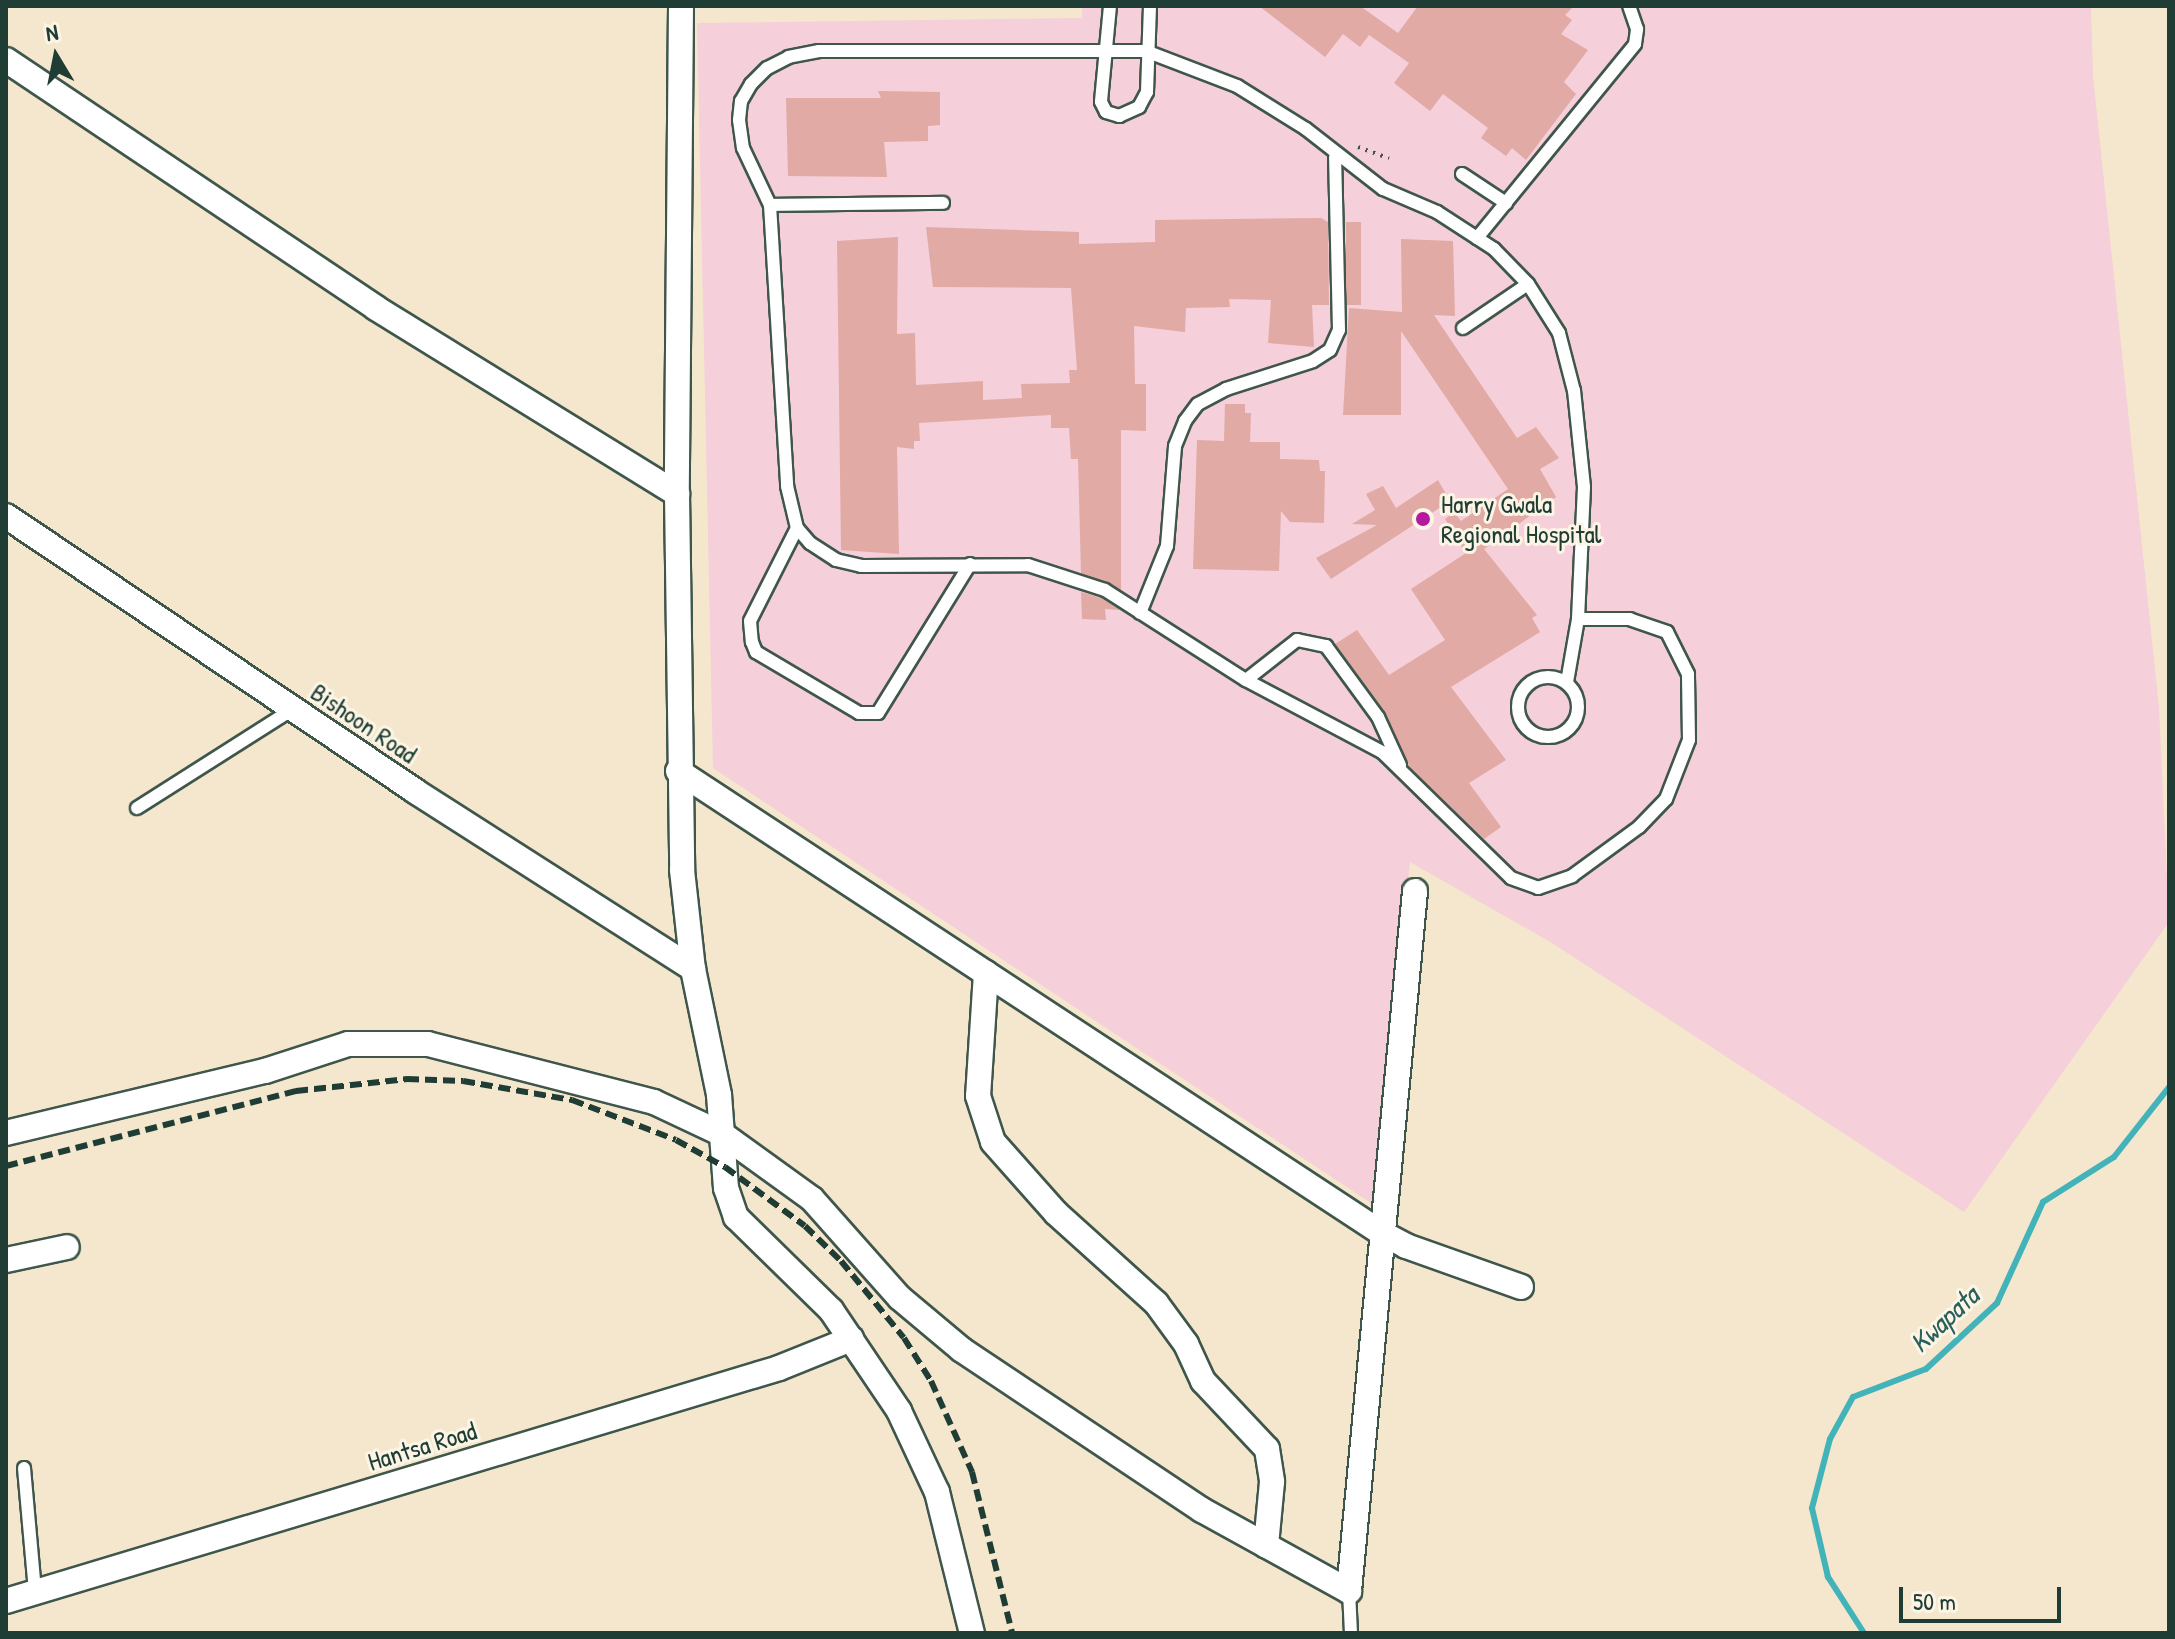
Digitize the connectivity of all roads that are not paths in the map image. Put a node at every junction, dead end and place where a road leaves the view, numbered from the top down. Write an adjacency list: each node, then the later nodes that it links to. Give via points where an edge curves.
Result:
1 (681, 6): 16 (street)
2 (1110, 6): 6 (lane)
3 (1150, 6): 5 (lane)
4 (1629, 6): 11 (lane, via 1637,29 1635,44)
5 (1146, 51): 6 (lane); 6 (lane, via 1144,99 1119,116 1106,112 1101,102); 8 (lane, via 1237,86 1306,129)
6 (1108, 52): 12 (lane, via 819,51 789,57 767,68 741,101 743,148)
7 (6, 60): 16 (street, via 376,308)
8 (1335, 157): 13 (lane, via 1383,189 1437,212); 20 (lane, via 1335,340 1313,361 1226,389 1198,404 1185,421 1175,446 1167,546)
9 (1462, 174): 11 (lane)
10 (943, 203): 12 (lane)
11 (1506, 203): 13 (lane)
12 (770, 205): 18 (lane, via 787,486)
13 (1477, 238): 14 (lane)
14 (1528, 284): 15 (lane); 21 (lane, via 1559,333 1574,391 1584,487)
15 (1463, 328)
16 (677, 494): 25 (street)
17 (6, 516): 24 (street, Bishoon Road)
18 (797, 528): 19 (lane, via 836,560 861,566); 19 (lane, via 750,621 752,642 756,652 859,713 878,713)
19 (970, 564): 20 (lane, via 1028,565 1064,573)
20 (1140, 613): 22 (lane)
21 (1578, 619): 23 (lane); 26 (lane, via 1656,624 1678,649 1688,674 1689,740 1678,779 1639,827 1556,886 1523,886)
22 (1246, 680): 26 (lane, via 1339,726); 26 (lane, via 1297,640 1326,646 1378,717)
23 (1567, 682): 23 (lane, via 1577,695 1573,725 1561,735 1545,738 1530,732 1518,704 1523,689 1536,679)
24 (293, 708): 27 (lane); 29 (street, Bishoon Road)
25 (678, 771): 29 (street); 30 (street)
26 (1403, 771)
27 (137, 808)
28 (1415, 891): 33 (street)
29 (693, 969): 32 (street, via 713,1055)
30 (986, 973): 33 (street); 39 (street, via 978,1096 993,1142 1056,1213 1156,1303 1180,1334 1203,1381 1267,1449 1272,1482)
31 (6, 1133): 32 (street, via 265,1071 328,1047 377,1043 428,1044 500,1059 654,1102)
32 (722, 1134): 37 (street, via 726,1188 736,1217 813,1289); 39 (street, via 812,1199 932,1328 1077,1429)
33 (1380, 1232): 36 (street); 40 (street)
34 (67, 1247): 35 (street)
35 (6, 1260)
36 (1521, 1287)
37 (851, 1339): 41 (street, Hantsa Road, via 779,1368); 43 (street, via 899,1411 937,1492)
38 (24, 1468): 41 (lane)
39 (1266, 1546): 40 (street)
40 (1349, 1591): 44 (lane)
41 (35, 1592): 42 (street, Hantsa Road)
42 (6, 1601)
43 (972, 1633)
44 (1351, 1633)

